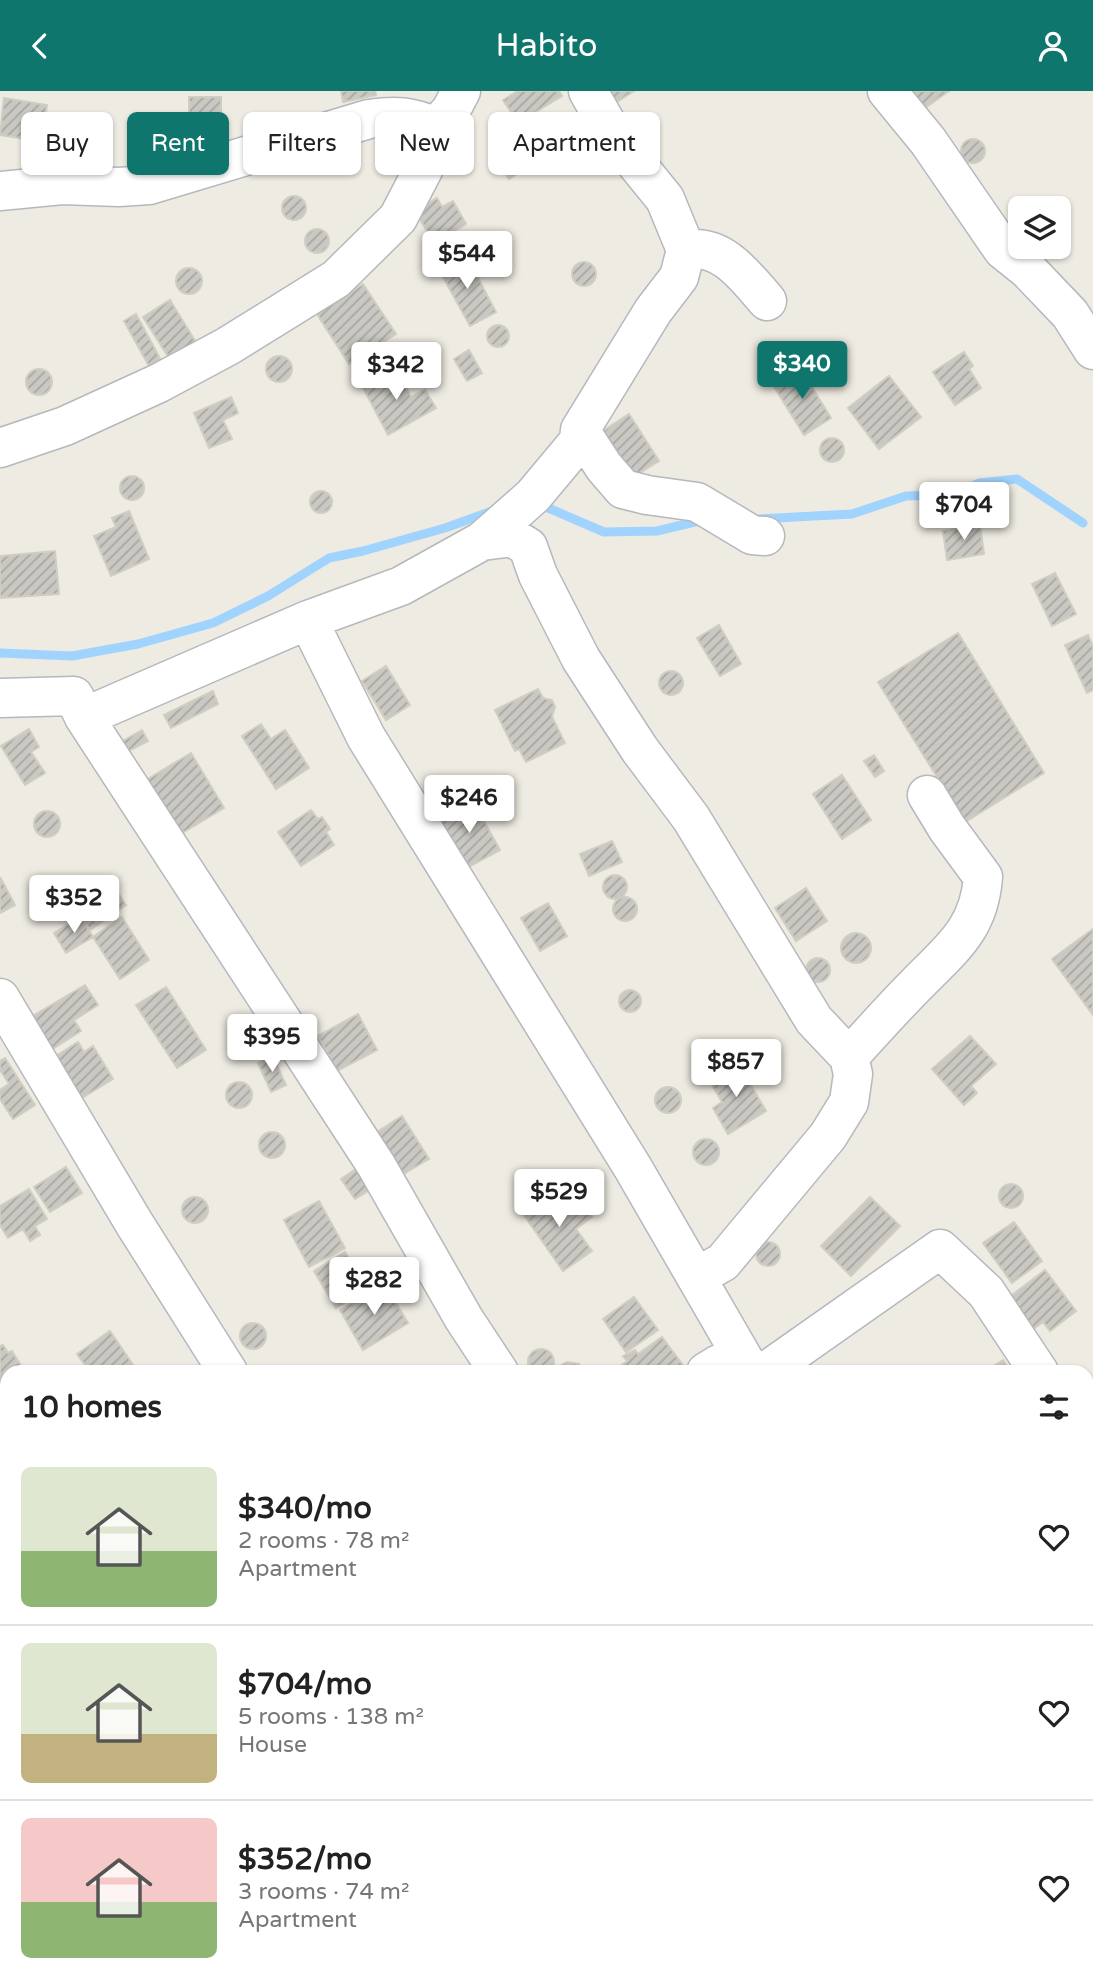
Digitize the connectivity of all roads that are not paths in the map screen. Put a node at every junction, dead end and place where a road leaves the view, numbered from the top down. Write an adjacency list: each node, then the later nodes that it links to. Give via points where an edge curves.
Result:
1 (461, 91): 4 (street)
2 (588, 91): 8 (street, via 612,135 665,199)
3 (887, 91): 10 (street, via 928,141 1003,250 1070,314)
4 (449, 112)
5 (375, 118): 7 (street, via 149,185 62,185)
6 (420, 175): 12 (street, via 398,218 336,279 159,383 65,426)
7 (0, 191)
8 (686, 250): 9 (street, via 698,248 726,259); 11 (street, via 679,277 653,310)
9 (767, 302)
10 (1093, 350)
11 (580, 429): 13 (street, via 623,489 697,502 752,535); 14 (street, via 579,442 533,496)
12 (0, 448)
13 (765, 536)
14 (482, 541): 15 (street, via 401,586); 20 (street, via 512,537 528,547 581,659 691,818 814,1020)
15 (309, 620): 17 (street); 21 (street, via 366,737)
16 (0, 698): 17 (street, via 74,696)
17 (84, 717): 23 (street, via 376,1165)
18 (927, 795): 20 (street, via 983,877 981,899 951,950)
19 (0, 998): 22 (street)
20 (849, 1057): 21 (street, via 853,1074 849,1102 828,1136 723,1262)
21 (696, 1277): 24 (street)
22 (224, 1365)
23 (494, 1365)
24 (747, 1365)
25 (775, 1365): 26 (street, via 940,1248 986,1292)
26 (1035, 1365)

